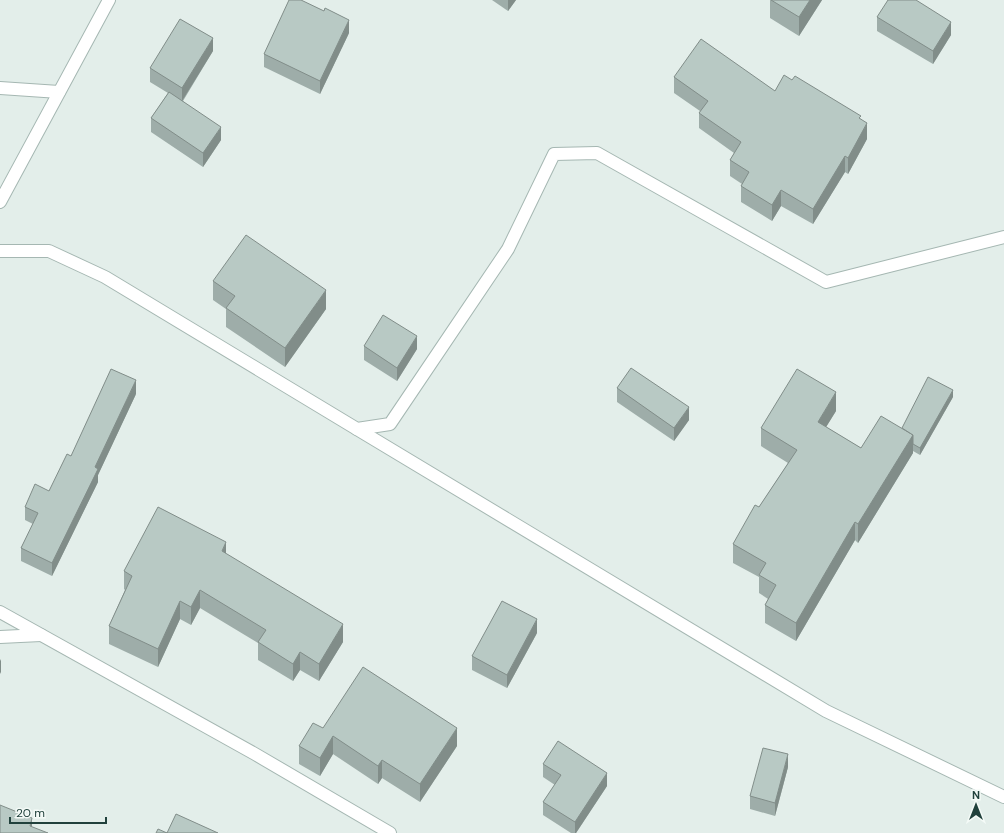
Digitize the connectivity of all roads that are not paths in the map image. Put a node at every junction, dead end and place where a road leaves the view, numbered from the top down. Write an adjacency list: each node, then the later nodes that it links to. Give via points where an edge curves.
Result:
1 (108, 0): 3 (street)
2 (0, 88): 3 (street)
3 (59, 92): 4 (street)
4 (0, 202)
5 (1004, 237): 7 (street, via 826,282 597,153 554,154 508,249 390,424)
6 (0, 252): 7 (street, via 49,251 105,276)
7 (357, 429): 11 (street, via 826,711)
8 (0, 612): 9 (street)
9 (42, 635): 10 (street); 12 (street)
10 (0, 637)
11 (1004, 797)
12 (390, 833)

